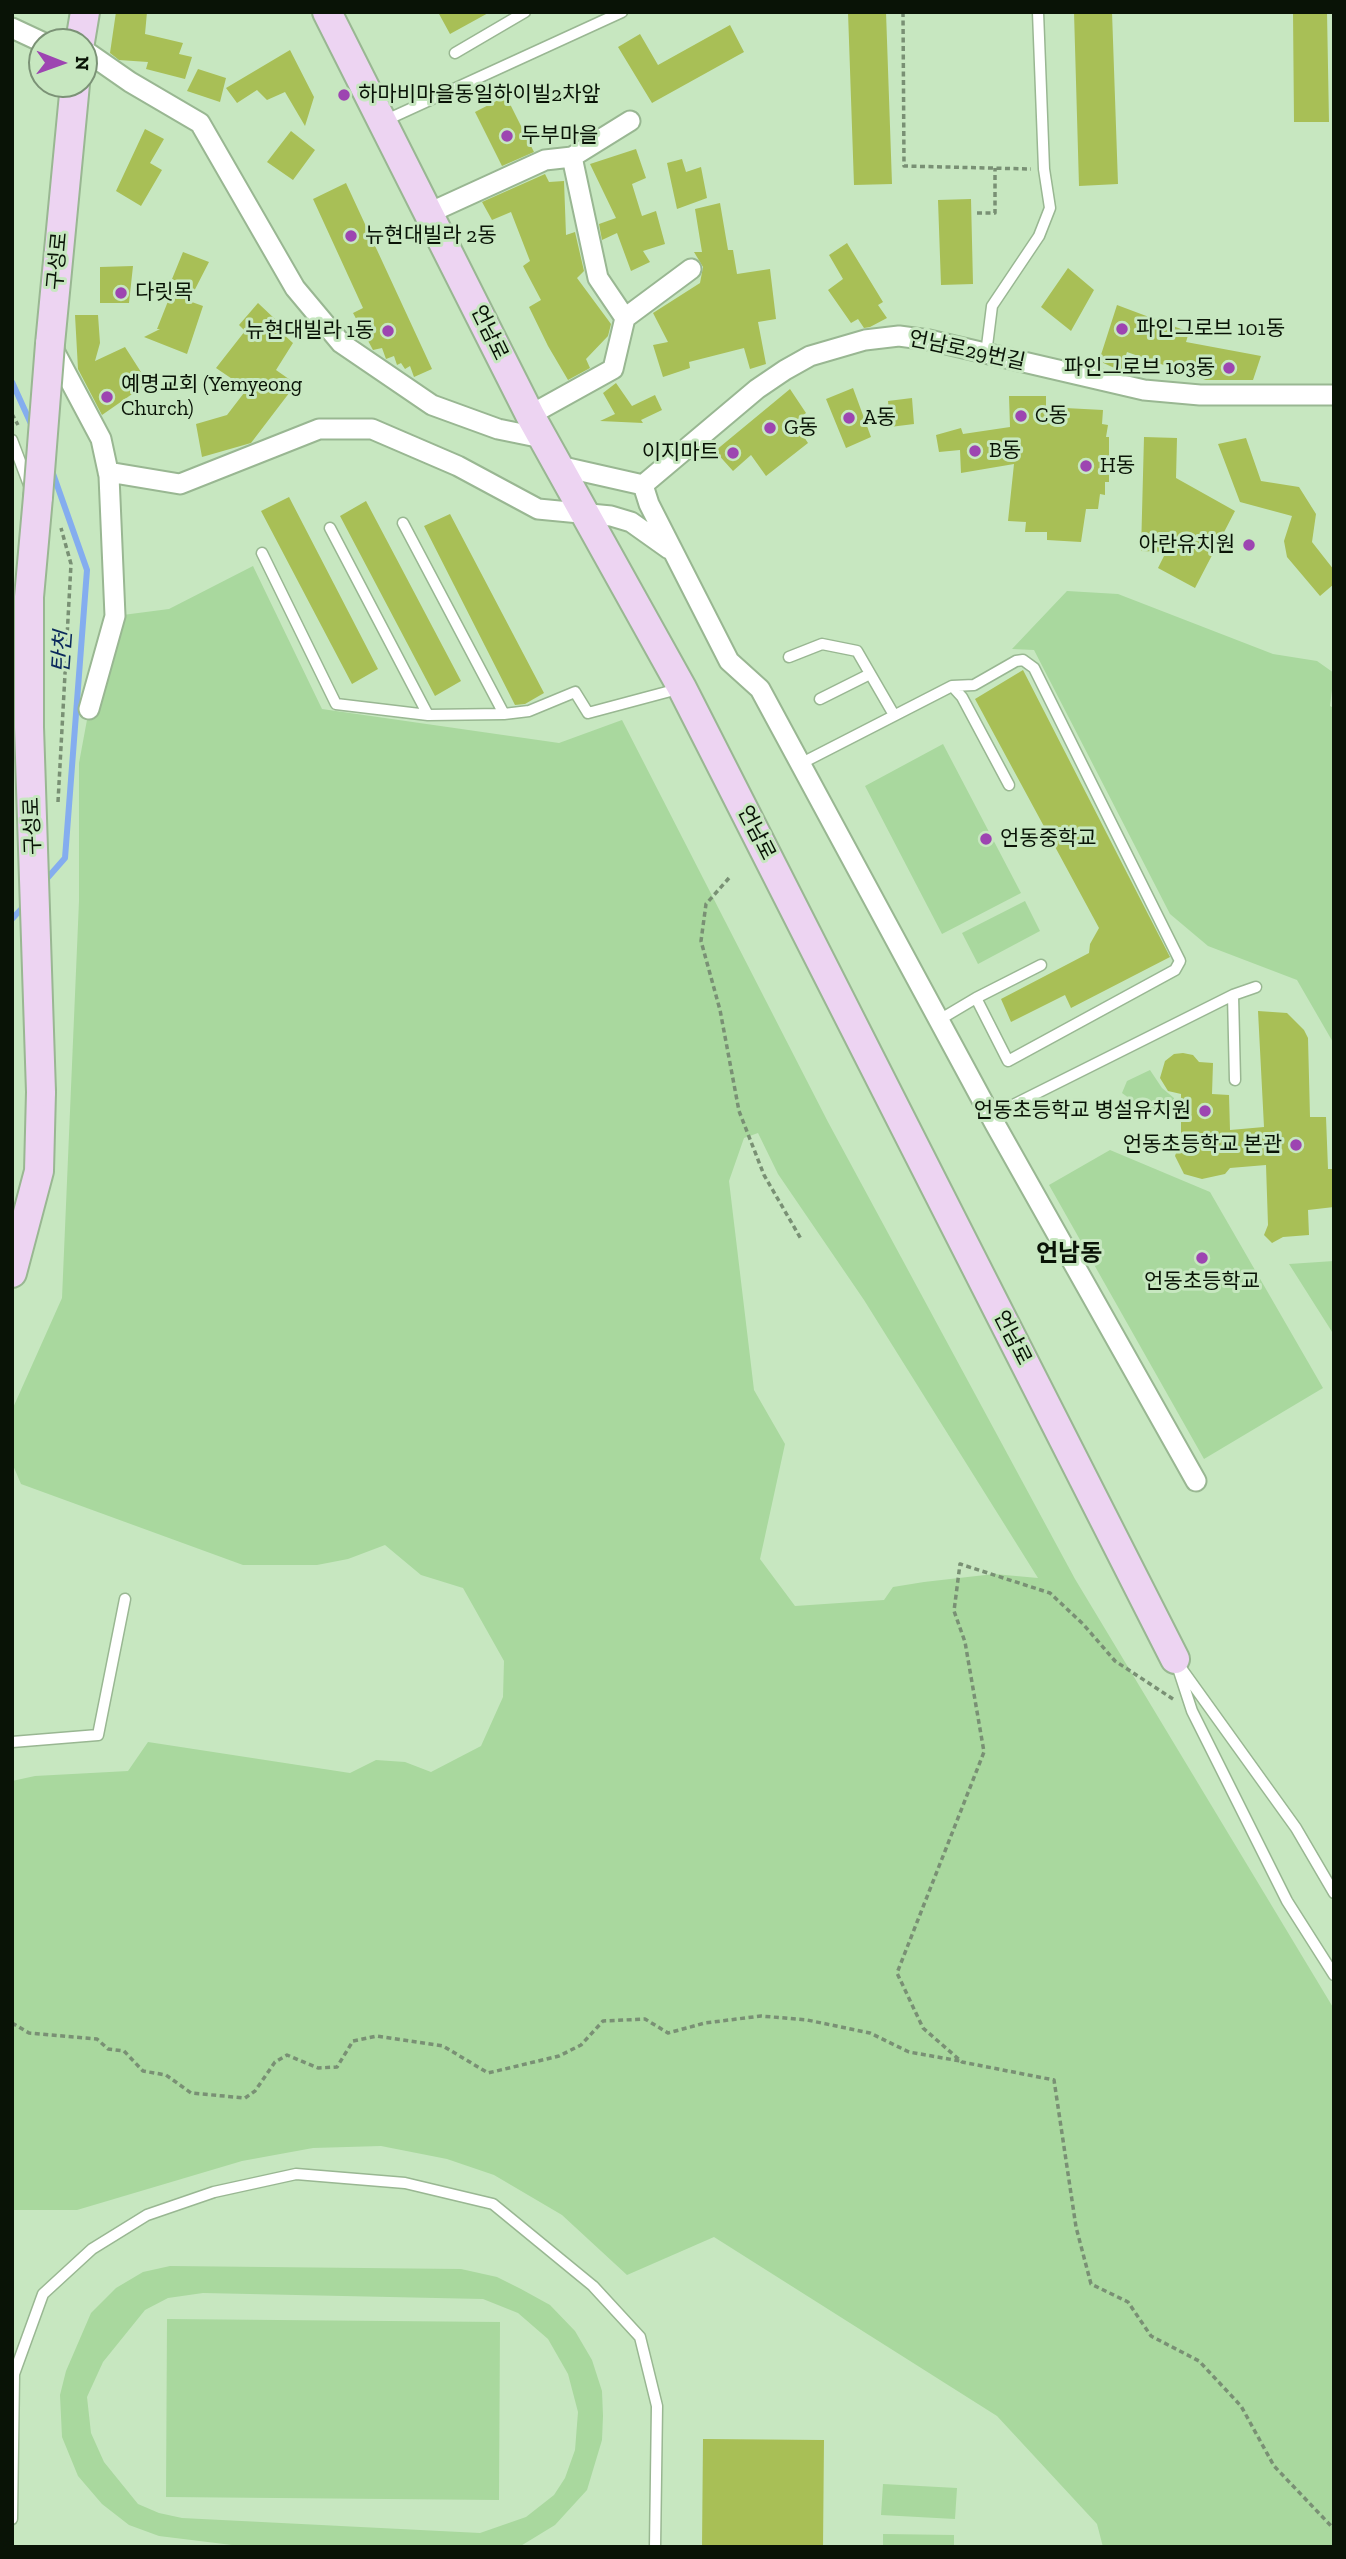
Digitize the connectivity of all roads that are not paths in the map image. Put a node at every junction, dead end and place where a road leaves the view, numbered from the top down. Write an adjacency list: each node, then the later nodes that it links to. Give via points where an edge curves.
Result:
1 (327, 12): 10 (main road, 언남로)
2 (525, 12): 7 (lane)
3 (622, 12): 10 (lane)
4 (1038, 12): 17 (lane, via 1044,169 1050,208 1039,236 992,306)
5 (12, 28): 6 (street)
6 (28, 35)
7 (454, 53)
8 (98, 60): 19 (street, via 200,123 295,288 341,343 432,405 498,429)
9 (74, 98): 16 (main road, 구성로)
10 (384, 121): 13 (main road, 언남로)
11 (630, 121): 12 (street)
12 (572, 158): 13 (street, via 545,160); 15 (street, via 598,278)
13 (429, 213): 19 (main road, 언남로)
14 (691, 269): 15 (street)
15 (625, 318): 19 (street, via 612,369)
16 (50, 344): 22 (street, via 101,439); 24 (main road, 구성로, bridge)
17 (986, 354): 18 (street, 언남로29번길, via 1144,390 1200,395); 23 (street, 언남로29번길, via 899,336 865,340 810,356 757,389)
18 (1334, 395)
19 (536, 427): 21 (main road, 언남로)
20 (12, 440): 24 (lane)
21 (559, 466): 23 (street); 25 (main road, 언남로)
22 (108, 472): 25 (street, via 180,484 318,429 372,429 458,466 538,509); 35 (street, via 115,616)
23 (643, 485): 29 (street)
24 (37, 502): 48 (main road, 구성로, bridge, via 25,597 41,1092)
25 (583, 513): 29 (street, via 631,522); 33 (main road, 언남로)
26 (403, 523): 36 (lane)
27 (330, 528): 37 (lane)
28 (261, 553): 37 (lane, via 336,704)
29 (679, 558): 39 (street, via 729,661 760,689)
30 (789, 657): 31 (lane, via 822,643 857,650)
31 (870, 674): 34 (lane); 38 (lane)
32 (952, 686): 38 (lane); 40 (lane); 44 (lane, via 974,685 1016,661 1034,668 1180,961 1175,970 1008,1061)
33 (682, 688): 36 (lane, via 588,713 575,692 529,711); 53 (main road, 언남로)
34 (820, 699)
35 (89, 709)
36 (505, 714): 37 (lane)
37 (428, 715)
38 (894, 716): 39 (lane)
39 (800, 764): 45 (street)
40 (1009, 785)
41 (1041, 965): 44 (lane)
42 (1256, 987): 43 (lane)
43 (1233, 995): 46 (lane); 47 (lane)
44 (976, 998): 45 (lane)
45 (939, 1020): 47 (street)
46 (1235, 1080)
47 (991, 1116): 51 (street)
48 (39, 1171): 49 (main road); 50 (main road, 구성로)
49 (12, 1198)
50 (12, 1273)
51 (1196, 1480)
52 (125, 1599): 54 (lane, via 97,1735)
53 (1175, 1659): 55 (lane, via 1296,1828); 56 (lane, via 1192,1711 1287,1901)
54 (12, 1742)
55 (1334, 1893)
56 (1334, 1975)
57 (12, 2519): 58 (lane, via 14,2374 43,2294 92,2249 147,2215 214,2192 296,2174 405,2183 493,2204 593,2286 640,2337 657,2406)
58 (654, 2547)

